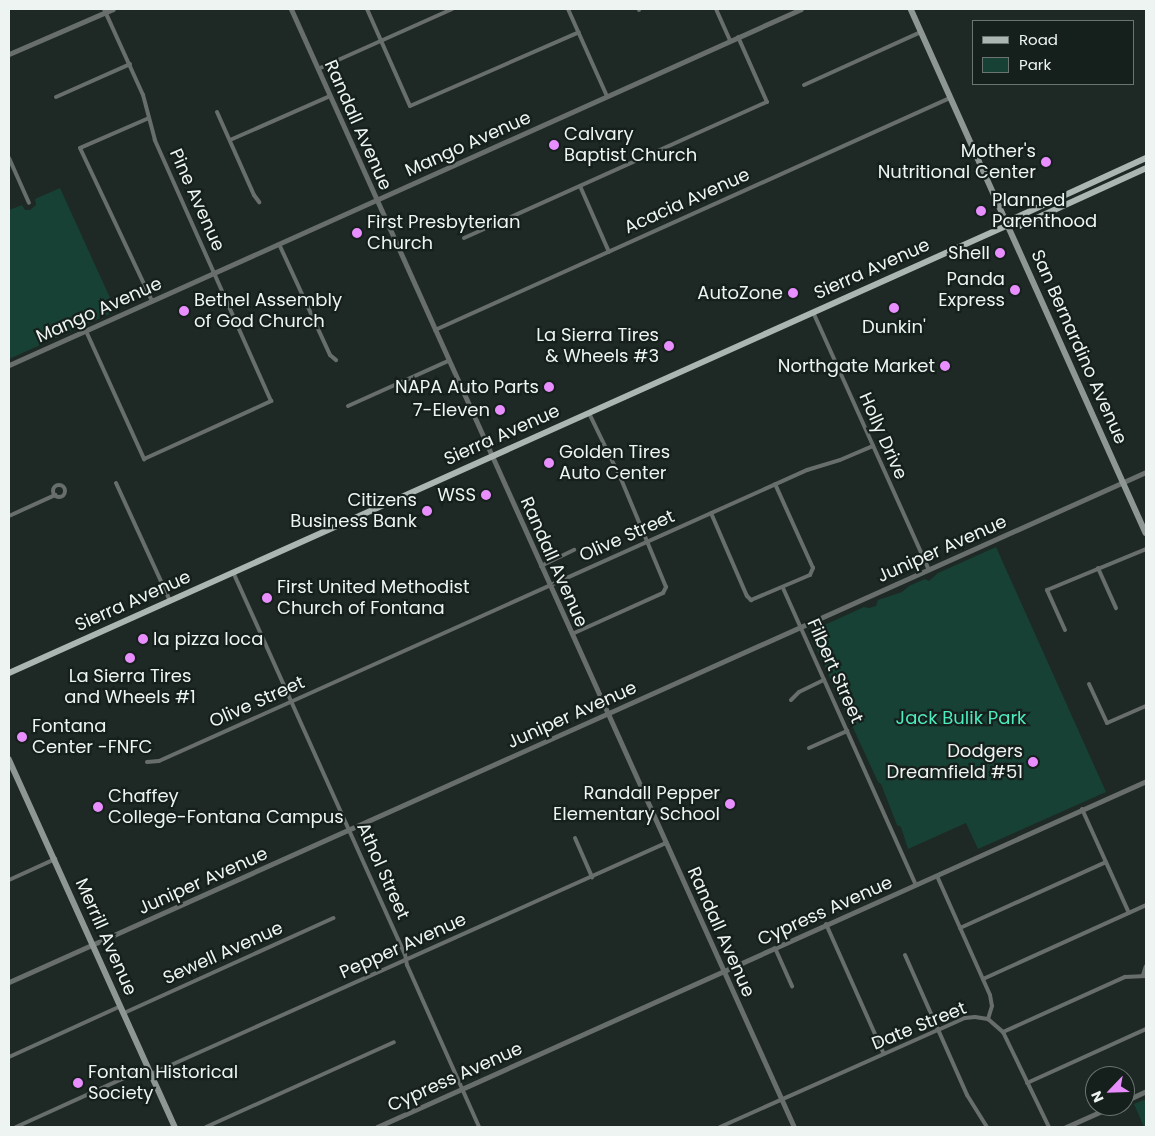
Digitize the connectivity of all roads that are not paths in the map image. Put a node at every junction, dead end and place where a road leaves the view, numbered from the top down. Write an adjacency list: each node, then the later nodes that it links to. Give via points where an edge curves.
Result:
1 (113, 9): 9 (street)
2 (290, 9): 17 (street, Randall Avenue)
3 (367, 9): 14 (street)
4 (452, 9): 14 (street)
5 (568, 9): 10 (street)
6 (716, 9): 13 (street)
7 (802, 9): 12 (street, Mango Avenue)
8 (911, 9): 11 (main road, San Bernardino Avenue)
9 (105, 10): 15 (street); 16 (street, Pine Avenue)
10 (579, 32): 14 (street, via 410,106); 20 (street)
11 (921, 32): 18 (street); 22 (main road, San Bernardino Avenue)
12 (738, 37): 13 (street, Mango Avenue); 30 (street, via 767,102)
13 (730, 40): 20 (street, Mango Avenue)
14 (381, 41): 17 (street)
15 (9, 54)
16 (130, 64): 21 (street); 24 (street, Pine Avenue)
17 (318, 69): 19 (street, Randall Avenue)
18 (804, 85)
19 (330, 96): 25 (street); 32 (street, Randall Avenue)
20 (608, 96): 32 (street, Mango Avenue)
21 (56, 97)
22 (950, 98): 35 (main road, San Bernardino Avenue); 38 (street, Acacia Avenue)
23 (217, 112): 25 (street)
24 (149, 118): 39 (street, Pine Avenue, via 155,140); 40 (street, via 80,148)
25 (230, 140): 33 (street)
26 (9, 158): 34 (street)
27 (1146, 158): 35 (main road, Sierra Avenue, via 1015,218)
28 (1146, 164): 31 (main road, via 1118,176)
29 (1146, 168): 31 (main road, Sierra Avenue)
30 (580, 186): 36 (street); 38 (street)
31 (1108, 186): 35 (main road, Sierra Avenue, via 1019,226)
32 (377, 200): 37 (street, Mango Avenue); 42 (street, Randall Avenue)
33 (259, 202)
34 (29, 203)
35 (1008, 225): 41 (main road, Sierra Avenue); 53 (main road, San Bernardino Avenue)
36 (464, 238)
37 (279, 244): 39 (street, Mango Avenue); 44 (street, via 330,355)
38 (609, 252): 42 (street, Acacia Avenue)
39 (214, 272): 40 (street, Mango Avenue); 43 (street, Pine Avenue, via 271,401 144,459)
40 (152, 301): 43 (street, Mango Avenue)
41 (812, 312): 48 (main road, Sierra Avenue); 49 (street, Holly Drive)
42 (435, 330): 45 (street, Randall Avenue)
43 (86, 331): 46 (street, Mango Avenue)
44 (336, 360)
45 (448, 360): 47 (street); 50 (street, Randall Avenue)
46 (9, 365)
47 (348, 406)
48 (589, 413): 50 (main road, Sierra Avenue); 59 (street, via 619,474)
49 (872, 446): 54 (street, Olive Street); 64 (street, Holly Drive)
50 (492, 456): 62 (street, Randall Avenue); 65 (main road, Sierra Avenue)
51 (1146, 472): 53 (street, Juniper Avenue)
52 (116, 483): 68 (street)
53 (1124, 483): 58 (main road, San Bernardino Avenue); 64 (street, Juniper Avenue)
54 (775, 484): 56 (street, Olive Street); 67 (street, via 813,570 810,575)
55 (55, 495): 57 (street)
56 (711, 513): 59 (street, Olive Street); 67 (street, via 749,598 756,599)
57 (9, 516)
58 (1146, 533)
59 (646, 542): 66 (street, Olive Street); 72 (street, via 665,584 663,592)
60 (574, 550): 62 (street)
61 (1146, 550): 63 (street)
62 (541, 566): 66 (street, Randall Avenue)
63 (1098, 568): 69 (street); 71 (street, via 1047,590)
64 (929, 570): 70 (street, Juniper Avenue)
65 (234, 572): 68 (main road, Sierra Avenue); 77 (street, Athol Street)
66 (550, 586): 72 (street, Randall Avenue); 77 (street, Olive Street)
67 (783, 588): 70 (street, Filbert Street)
68 (170, 601): 73 (main road, Sierra Avenue)
69 (1116, 608)
70 (801, 628): 74 (street, Filbert Street); 79 (street, Juniper Avenue)
71 (1065, 630)
72 (572, 634): 79 (street, Randall Avenue)
73 (9, 673)
74 (824, 680): 76 (street, via 799,692); 80 (street, Filbert Street)
75 (1089, 684): 78 (street, via 1107,724)
76 (791, 700)
77 (292, 701): 83 (street, Olive Street, via 159,761); 88 (street, Athol Street)
78 (1146, 706)
79 (608, 714): 88 (street, Juniper Avenue); 90 (street, Randall Avenue)
80 (847, 731): 81 (street); 96 (street, Filbert Street)
81 (809, 748)
82 (9, 759): 84 (main road, Merrill Avenue)
83 (147, 762)
84 (16, 774): 85 (street); 91 (main road, Merrill Avenue)
85 (9, 777)
86 (1146, 781): 87 (street, Cypress Avenue)
87 (1082, 809): 92 (street); 93 (street, Cypress Avenue)
88 (350, 830): 102 (street, Juniper Avenue); 105 (street, Athol Street)
89 (574, 838): 94 (street)
90 (666, 843): 94 (street, Pepper Avenue); 107 (street, Randall Avenue)
91 (54, 859): 95 (street); 102 (main road, Merrill Avenue)
92 (1106, 862): 98 (street); 101 (street)
93 (937, 876): 96 (street, Cypress Avenue); 101 (street)
94 (592, 877): 105 (street, Pepper Avenue)
95 (9, 880)
96 (916, 885): 100 (street, Cypress Avenue)
97 (1146, 905): 98 (street)
98 (1129, 913): 109 (street)
99 (333, 918): 113 (street, Sewell Avenue)
100 (826, 924): 103 (street, Cypress Avenue); 119 (street)
101 (960, 928): 109 (street)
102 (93, 945): 110 (street, Juniper Avenue); 112 (main road, Merrill Avenue)
103 (775, 948): 107 (street, Cypress Avenue); 111 (street)
104 (905, 955): 116 (street)
105 (406, 960): 122 (street, Pepper Avenue); 124 (street, Athol Street)
106 (1146, 966): 108 (street)
107 (723, 971): 124 (street, Cypress Avenue); 125 (street, Randall Avenue)
108 (1145, 976): 117 (street, via 1125,976)
109 (983, 979): 114 (street, via 992,1001)
110 (9, 982)
111 (792, 986)
112 (121, 1006): 113 (main road, Merrill Avenue); 120 (street)
113 (124, 1013): 121 (main road, Merrill Avenue)
114 (988, 1019): 116 (street, Date Street, via 969,1017); 117 (street, Date Street)
115 (1146, 1029): 123 (street)
116 (938, 1030): 119 (street, Date Street); 134 (street, via 967,1095)
117 (1003, 1032): 123 (street)
118 (394, 1042): 129 (street)
119 (884, 1054): 125 (street, Date Street)
120 (9, 1057)
121 (148, 1067): 122 (main road, Merrill Avenue); 127 (street)
122 (151, 1074): 128 (main road, Merrill Avenue)
123 (1026, 1082): 135 (street)
124 (462, 1089): 130 (street, Cypress Avenue); 131 (street, Athol Street)
125 (782, 1100): 132 (street, Date Street); 133 (street, Randall Avenue)
126 (1091, 1116): 136 (street)
127 (16, 1127)
128 (175, 1127)
129 (206, 1127)
130 (378, 1127)
131 (479, 1127)
132 (720, 1127)
133 (794, 1127)
134 (987, 1127)
135 (1049, 1127)
136 (1066, 1127)

